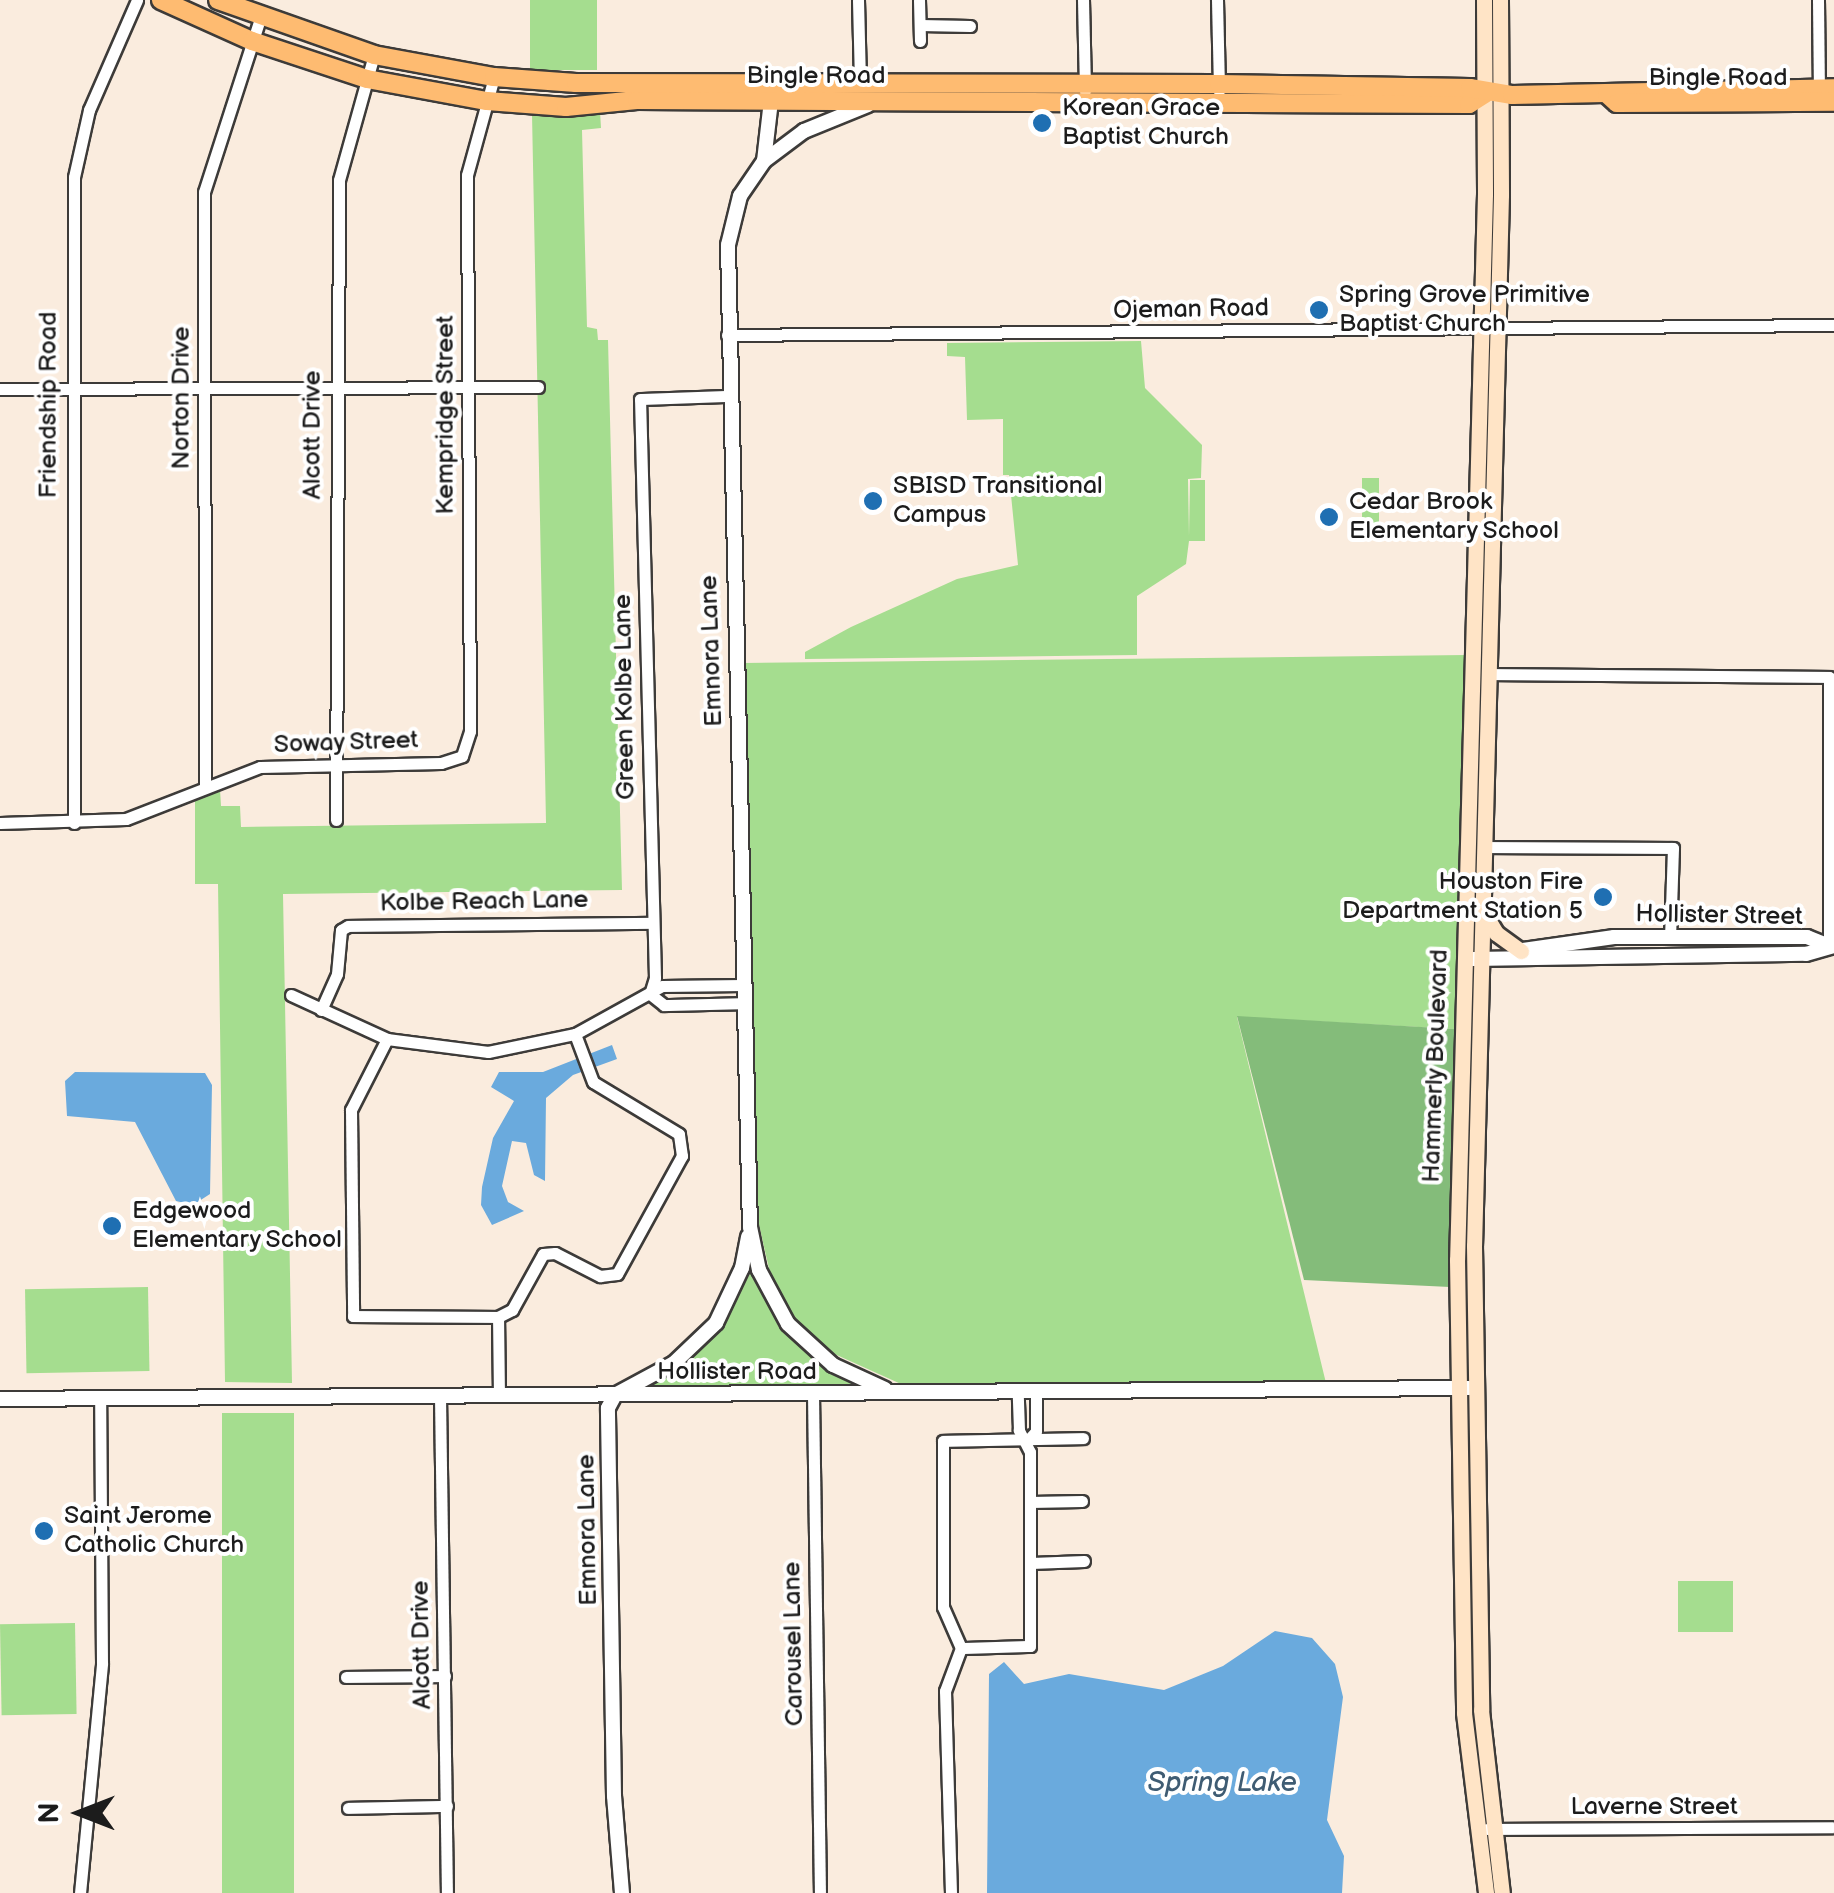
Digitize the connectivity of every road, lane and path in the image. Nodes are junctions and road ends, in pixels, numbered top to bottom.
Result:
1 (137, 0) edge
2 (161, 0) edge
3 (218, 0) edge
4 (858, 0) edge
5 (918, 0) edge
6 (1083, 0) edge
7 (1217, 0) edge
8 (1484, 0) edge
9 (1500, 0) edge
10 (1818, 0) edge
11 (260, 19) junction
12 (920, 25) junction
13 (970, 26) dead end
14 (252, 42) junction
15 (920, 42) dead end
16 (374, 55) junction
17 (494, 77) junction
18 (367, 79) junction
19 (860, 84) junction
20 (636, 92) junction
21 (772, 92) junction
22 (947, 92) junction
23 (1085, 94) junction
24 (1219, 94) junction
25 (1493, 95) junction
26 (1827, 95) edge
27 (886, 100) junction
28 (487, 102) junction
29 (764, 161) junction
30 (1834, 325) edge
31 (1490, 328) junction
32 (728, 335) junction
33 (205, 387) junction
34 (334, 387) junction
35 (538, 387) dead end
36 (468, 388) junction
37 (0, 389) edge
38 (71, 390) junction
39 (727, 396) junction
40 (1484, 537) junction
41 (1489, 674) junction
42 (1470, 736) junction
43 (1487, 737) junction
44 (462, 756) joint
45 (338, 762) junction
46 (206, 786) junction
47 (336, 820) dead end
48 (74, 822) junction
49 (0, 823) edge
50 (1484, 847) junction
51 (1482, 908) junction
52 (653, 923) junction
53 (1670, 937) junction
54 (1832, 946) edge
55 (1520, 951) junction
56 (1478, 959) junction
57 (743, 984) junction
58 (650, 994) junction
59 (290, 995) dead end
60 (744, 1002) junction
61 (321, 1010) junction
62 (387, 1039) junction
63 (577, 1040) junction
64 (750, 1227) junction
65 (498, 1317) junction
66 (1467, 1388) junction
67 (498, 1389) junction
68 (895, 1392) junction
69 (1018, 1393) junction
70 (1036, 1393) junction
71 (813, 1394) junction
72 (615, 1395) junction
73 (440, 1396) junction
74 (100, 1399) junction
75 (0, 1400) edge
76 (1083, 1438) dead end
77 (1028, 1440) junction
78 (1082, 1500) dead end
79 (1030, 1502) junction
80 (1470, 1555) junction
81 (1084, 1562) dead end
82 (1030, 1563) junction
83 (961, 1648) junction
84 (346, 1676) dead end
85 (444, 1676) junction
86 (1481, 1710) junction
87 (1464, 1714) junction
88 (447, 1806) junction
89 (348, 1808) dead end
90 (1832, 1828) edge
91 (1483, 1830) junction
92 (80, 1893) edge
93 (447, 1893) edge
94 (622, 1893) edge
95 (820, 1893) edge
96 (951, 1893) edge
97 (1486, 1893) edge
98 (1502, 1893) edge

1 - 38 street, Friendship Road
2 - 14 main road, Bingle Road
3 - 11 main road, Bingle Road
4 - 19 street
5 - 12 street
6 - 23 street
7 - 24 street
8 - 25 main road, Hammerly Boulevard
9 - 25 main road, Hammerly Boulevard
10 - 26 street
11 - 14 street, Norton Drive
11 - 16 main road, Bingle Road
12 - 13 street
12 - 15 street
14 - 18 main road, Bingle Road
14 - 33 street, Norton Drive
16 - 17 main road, Bingle Road
16 - 18 street, Alcott Drive
17 - 20 main road, Bingle Road
17 - 28 street, Kempridge Street
18 - 28 main road, Bingle Road
18 - 34 street, Alcott Drive
19 - 21 main road, Bingle Road
19 - 22 main road, Bingle Road
20 - 21 main road, Bingle Road
20 - 28 main road, Bingle Road
21 - 27 main road, Bingle Road
21 - 29 street, Emnora Lane
22 - 23 main road, Bingle Road
22 - 27 main road, Bingle Road
23 - 24 main road, Bingle Road
24 - 25 main road, Bingle Road
25 - 26 main road, Bingle Road
25 - 31 main road, Hammerly Boulevard
27 - 29 street
28 - 36 street, Kempridge Street
29 - 32 street, Emnora Lane
30 - 31 street, Ojeman Road
31 - 32 street, Ojeman Road
31 - 40 main road, Hammerly Boulevard
32 - 39 street, Emnora Lane
33 - 34 street
33 - 38 street
33 - 46 street, Norton Drive
34 - 36 street
34 - 45 street, Alcott Drive
35 - 36 street
36 - 44 street, Kempridge Street
37 - 38 street
38 - 48 street, Friendship Road
39 - 52 street, Green Kolbe Lane
39 - 57 street, Emnora Lane
40 - 41 main road, Hammerly Boulevard
40 - 42 main road, Hammerly Boulevard
41 - 43 main road, Hammerly Boulevard
41 - 54 street
42 - 43 main road
42 - 56 main road, Hammerly Boulevard
43 - 50 main road, Hammerly Boulevard
44 - 45 street, Soway Street
45 - 46 street, Soway Street
45 - 47 street, Alcott Drive
46 - 48 street, Soway Street
48 - 49 street, Soway Street
50 - 51 main road, Hammerly Boulevard
50 - 53 street
51 - 55 main road
51 - 56 main road, Hammerly Boulevard
52 - 58 street, Green Kolbe Lane
52 - 61 street, Kolbe Reach Lane
53 - 54 street, Hollister Street
53 - 55 street, Hollister Street
54 - 56 street, Hollister Street
55 - 56 street, Hollister Street
56 - 66 main road, Hammerly Boulevard
57 - 58 street
57 - 60 street, Emnora Lane
58 - 60 street
58 - 63 street
59 - 61 street
60 - 64 street, Emnora Lane
61 - 62 street
62 - 63 street
62 - 65 street
63 - 65 street
64 - 68 street, Emnora Lane
64 - 72 street, Emnora Lane
65 - 67 street
66 - 70 street, Hollister Road
66 - 80 main road, Hammerly Boulevard
67 - 72 street, Hollister Road
67 - 73 street, Hollister Road
68 - 69 street, Hollister Road
68 - 71 street, Hollister Road
69 - 70 street, Hollister Road
69 - 77 street
70 - 77 street
71 - 72 street, Hollister Road
71 - 95 street, Carousel Lane
72 - 94 street, Emnora Lane
73 - 74 street, Hollister Road
73 - 85 street, Alcott Drive
74 - 75 street, Hollister Road
74 - 92 street
76 - 77 street
77 - 79 street
77 - 83 street
78 - 79 street
79 - 82 street
80 - 86 main road, Hammerly Boulevard
80 - 87 main road, Hammerly Boulevard
81 - 82 street
82 - 83 street
83 - 96 street
84 - 85 street
85 - 88 street, Alcott Drive
86 - 87 main road
86 - 91 main road, Hammerly Boulevard
87 - 91 main road, Hammerly Boulevard
88 - 89 street
88 - 93 street, Alcott Drive
90 - 91 street, Laverne Street
91 - 97 main road, Hammerly Boulevard
91 - 98 main road, Hammerly Boulevard

